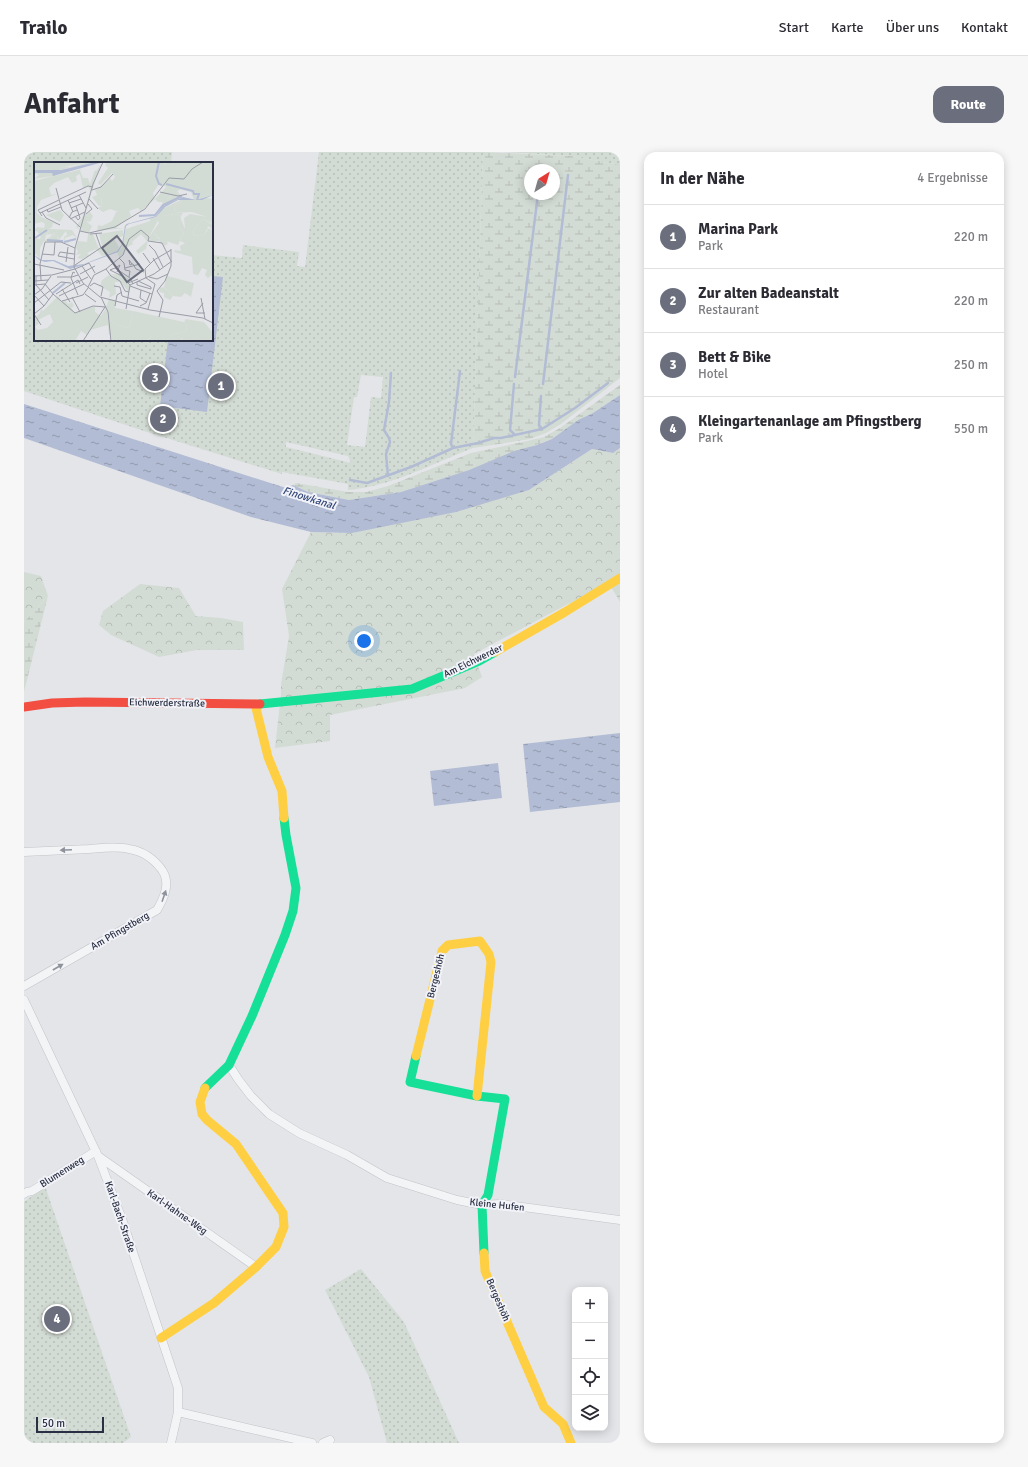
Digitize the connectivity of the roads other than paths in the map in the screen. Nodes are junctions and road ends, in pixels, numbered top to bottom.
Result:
1 (620, 578) edge
2 (310, 698) joint
3 (255, 704) junction
4 (24, 707) edge
5 (24, 852) edge
6 (24, 986) edge
7 (24, 1000) edge
8 (229, 1065) junction
9 (477, 1096) junction
10 (97, 1153) junction
11 (25, 1192) edge
12 (482, 1205) junction
13 (620, 1220) edge
14 (256, 1267) junction
15 (161, 1338) junction
16 (178, 1412) junction
17 (171, 1443) edge
18 (312, 1443) edge
19 (571, 1443) edge

1 - 2 street, Am Eichwerder
2 - 3 street, Eichwerderstraße
3 - 4 street, Eichwerderstraße
3 - 8 street
6 -> 5 street, Am Pfingstberg
7 - 10 street, Karl-Bach-Straße
8 - 12 street, Kleine Hufen
8 - 14 street
9 - 9 street, Bergeshöh
9 - 12 street, Bergeshöh
10 - 11 street, Blumenweg
10 - 14 street, Karl-Hahne-Weg
10 - 15 street, Karl-Bach-Straße
12 - 13 street, Kleine Hufen
12 - 19 street, Bergeshöh
14 - 15 street
15 - 16 street, Karl-Bach-Straße
16 - 17 street, Karl-Bach-Straße
16 - 18 street

